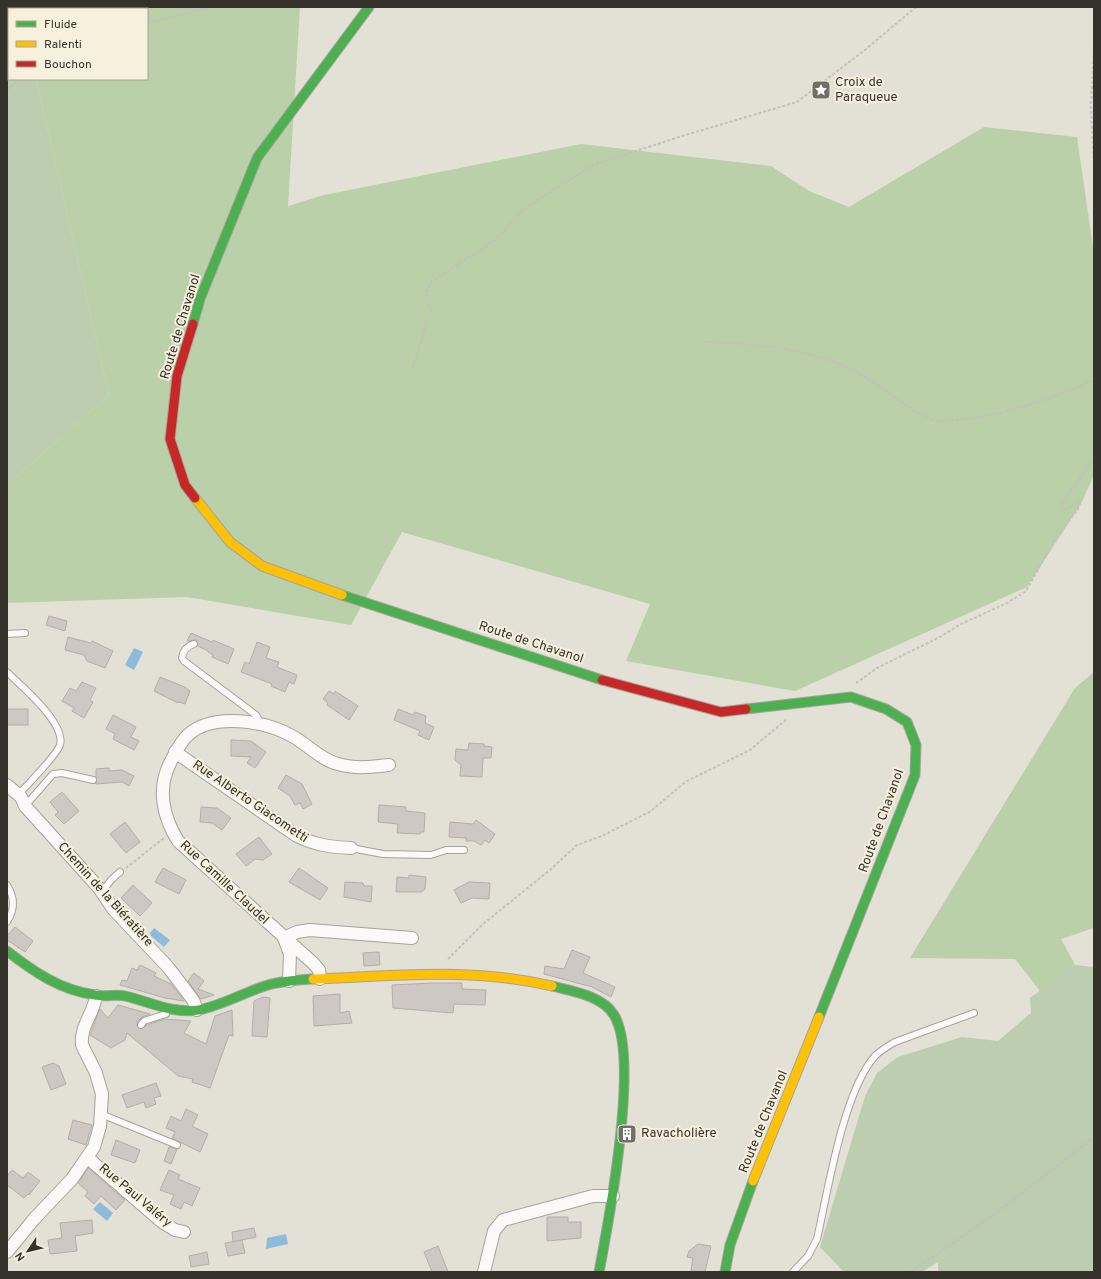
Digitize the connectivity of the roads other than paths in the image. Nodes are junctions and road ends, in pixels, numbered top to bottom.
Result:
1 (369, 7) edge
2 (25, 633) dead end
3 (7, 634) edge
4 (194, 644) dead end
5 (7, 672) edge
6 (258, 724) junction
7 (176, 752) junction
8 (389, 765) dead end
9 (93, 780) dead end
10 (7, 785) edge
11 (19, 794) junction
12 (25, 806) junction
13 (351, 848) joint
14 (464, 850) dead end
15 (120, 872) road end
16 (7, 885) edge
17 (102, 892) junction
18 (7, 922) edge
19 (284, 938) junction
20 (412, 938) dead end
21 (7, 951) edge
22 (320, 979) junction
23 (289, 981) junction
24 (96, 996) junction
25 (172, 1010) junction
26 (197, 1010) junction
27 (974, 1013) dead end
28 (141, 1025) dead end
29 (102, 1114) junction
30 (177, 1145) dead end
31 (88, 1158) junction
32 (613, 1196) junction
33 (184, 1232) dead end
34 (7, 1252) edge
35 (484, 1272) edge
36 (599, 1272) edge
37 (725, 1272) edge
38 (793, 1272) edge

1 - 37 street, Route de Chavanol
2 - 3 lane
4 - 6 lane
5 - 11 lane
6 - 7 street, Rue Camille Claudel
6 - 8 street, Rue Camille Claudel
7 - 13 street, Rue Alberto Giacometti
7 - 19 street, Rue Camille Claudel
9 - 12 lane
10 - 11 street, Chemin de la Biératière
11 - 12 street, Chemin de la Biératière
12 - 17 street, Chemin de la Biératière
13 - 14 lane
15 - 17 lane
16 - 18 lane
17 - 26 street, Chemin de la Biératière
19 - 20 street
19 - 22 street, Rue Camille Claudel
19 - 23 street
21 - 24 street
22 - 23 street
22 - 32 street
23 - 26 street
24 - 25 street
24 - 29 street, Rue Paul Valéry
25 - 26 street
25 - 28 lane
27 - 38 lane
29 - 30 lane
29 - 31 street, Rue Paul Valéry
31 - 33 street, Rue Paul Valéry
31 - 34 street, Rue Paul Valéry
32 - 35 street
32 - 36 street

